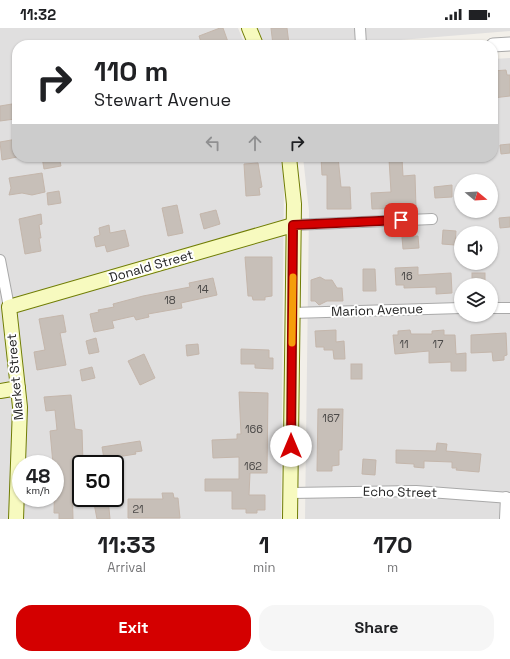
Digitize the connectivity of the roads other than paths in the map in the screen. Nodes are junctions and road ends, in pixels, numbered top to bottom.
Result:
1 (249, 28) edge
2 (360, 28) edge
3 (254, 40) edge
4 (361, 40) edge
5 (510, 44) edge
6 (498, 45) edge
7 (290, 162) edge
8 (432, 219) dead end
9 (293, 225) junction
10 (0, 260) edge
11 (9, 307) junction
12 (454, 308) edge
13 (498, 308) edge
14 (510, 308) edge
15 (292, 313) junction
16 (18, 388) junction
17 (0, 391) edge
18 (291, 493) junction
19 (508, 498) edge
20 (16, 519) edge
21 (290, 519) edge
22 (505, 519) edge

1 - 3 main road
2 - 4 street
5 - 6 street
7 - 9 main road
8 - 9 street
9 - 11 main road, Donald Street
9 - 15 main road
10 - 11 street, Market Street
11 - 16 main road, Market Street
12 - 15 street, Marion Avenue
13 - 14 street
15 - 18 main road
16 - 17 main road
16 - 20 main road, Market Street
18 - 19 street, Echo Street
18 - 21 main road
19 - 22 street

